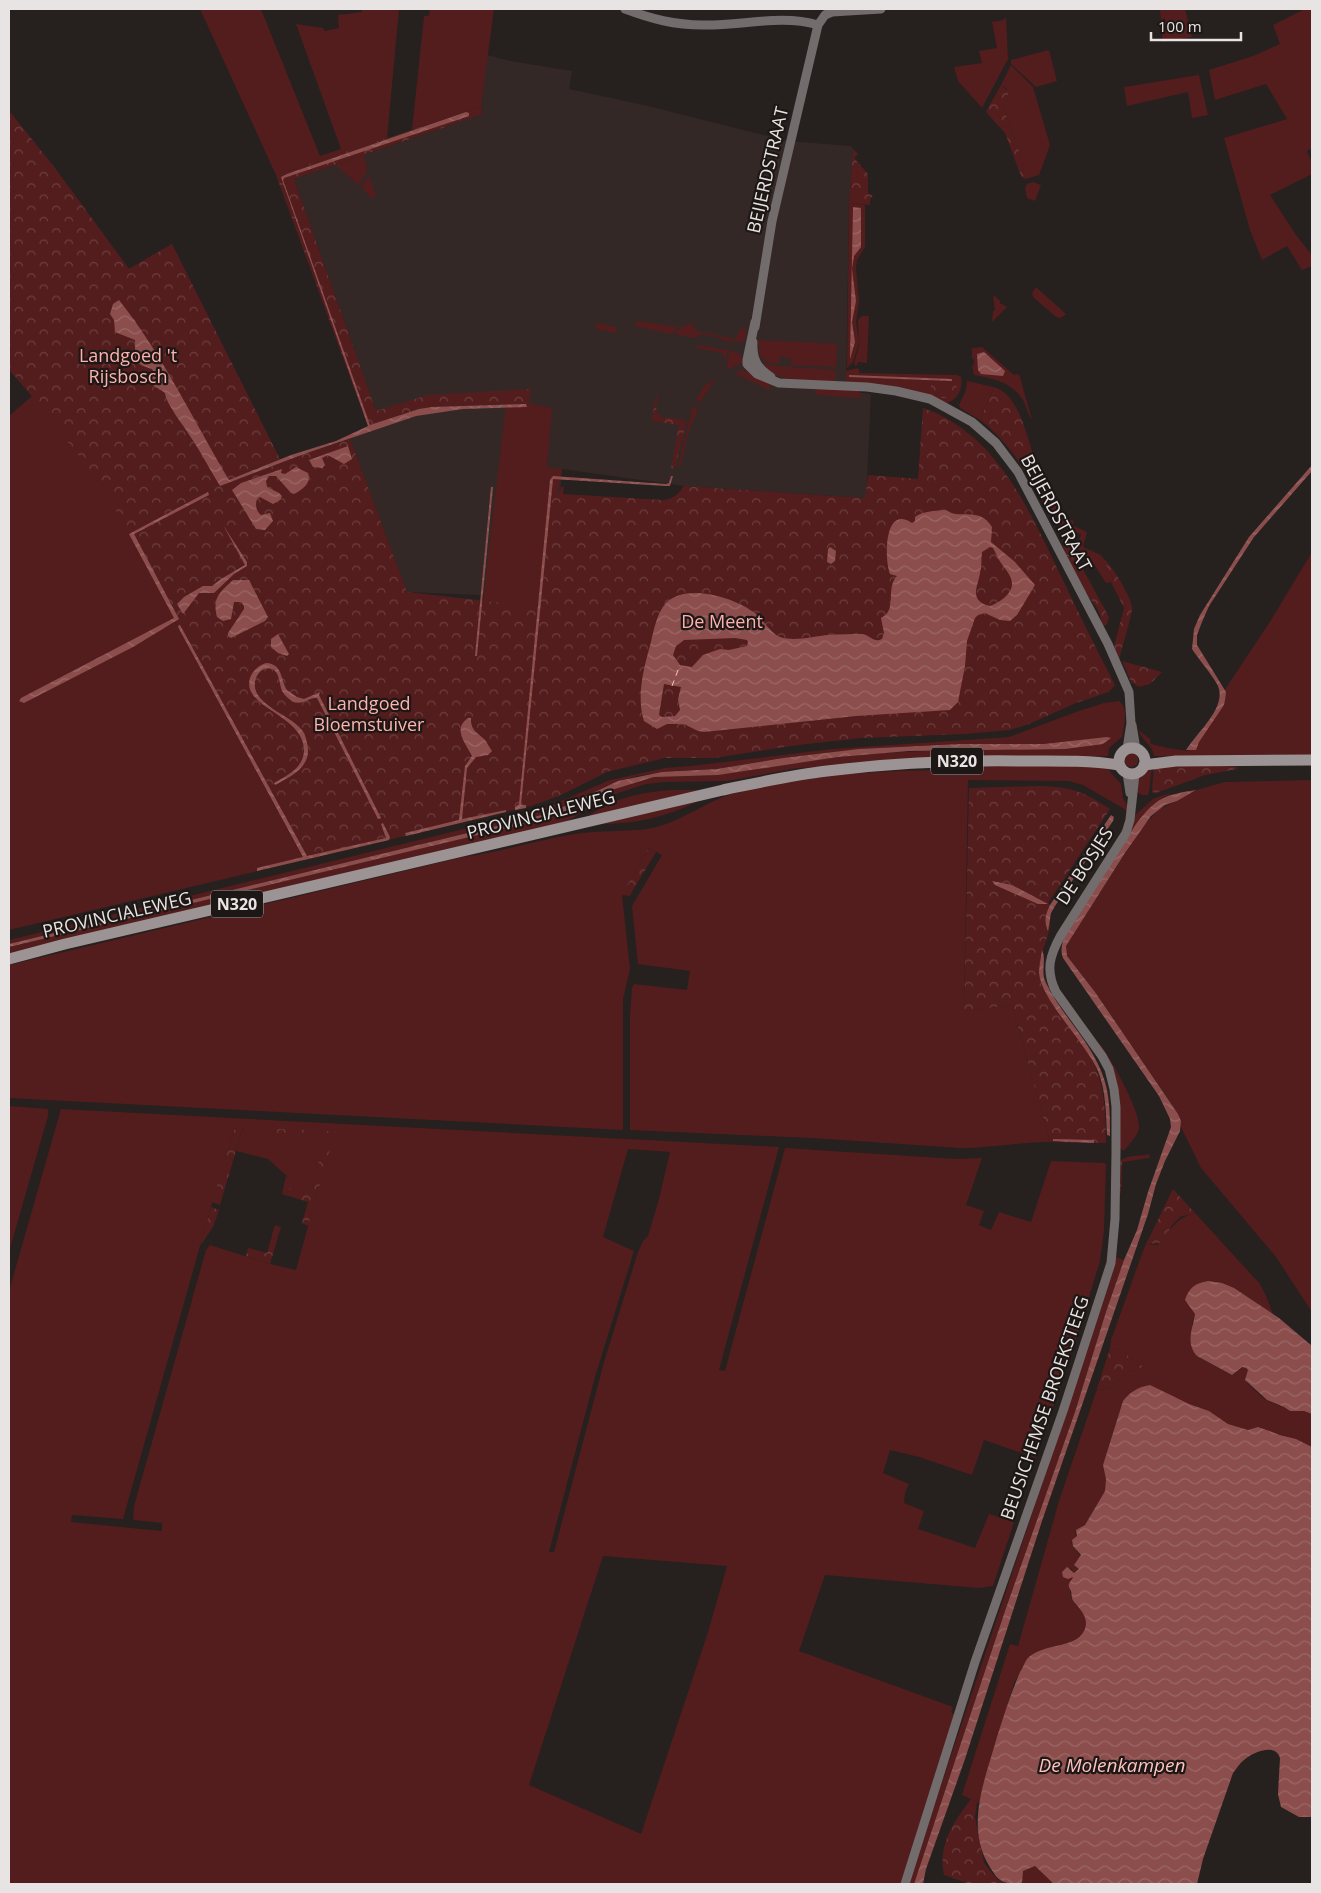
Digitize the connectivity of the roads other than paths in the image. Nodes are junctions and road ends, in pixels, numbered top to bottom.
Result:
1 (625, 9) edge
2 (881, 9) edge
3 (818, 25) junction
4 (1312, 760) edge
5 (1132, 761) junction
6 (1055, 946) joint
7 (9, 959) edge
8 (905, 1884) edge

1 - 3 street
2 - 3 street
3 - 5 street, BEIJERDSTRAAT
4 - 5 highway, PROVINCIALEWEG / N320
5 - 6 street, DE BOSJES
5 - 7 highway, PROVINCIALEWEG / N320
6 - 8 street, BEUSICHEMSE BROEKSTEEG

